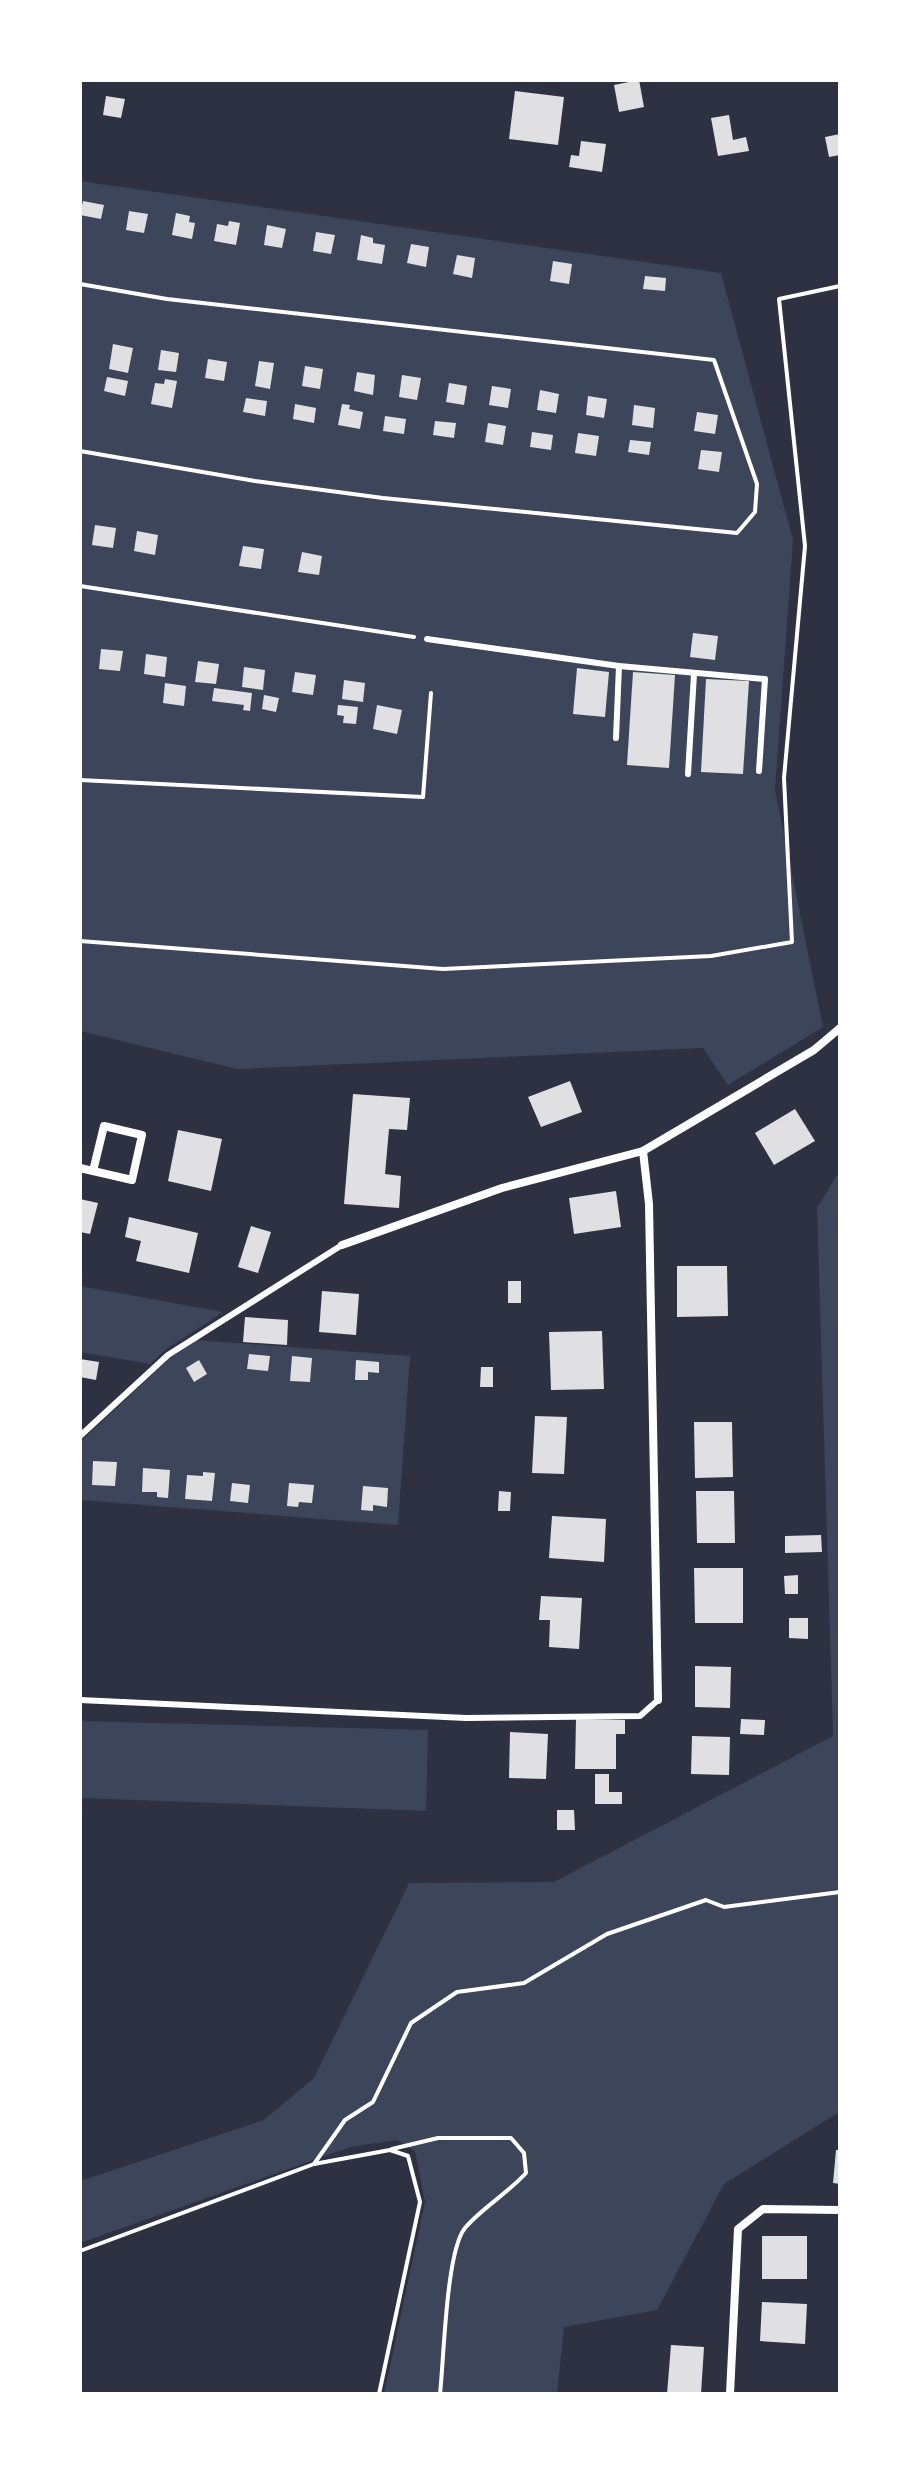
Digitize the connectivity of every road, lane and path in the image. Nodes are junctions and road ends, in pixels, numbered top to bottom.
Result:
1 (80, 284) edge
2 (840, 286) edge
3 (80, 451) edge
4 (80, 586) edge
5 (427, 639) joint
6 (619, 666) junction
7 (694, 674) junction
8 (431, 693) dead end
9 (616, 738) dead end
10 (759, 771) dead end
11 (688, 774) dead end
12 (80, 780) edge
13 (80, 941) edge
14 (840, 1028) edge
15 (643, 1151) junction
16 (80, 1168) edge
17 (93, 1171) junction
18 (342, 1245) joint
19 (80, 1436) edge
20 (80, 1700) edge
21 (658, 1700) joint
22 (840, 1892) edge
23 (390, 2150) junction
24 (314, 2164) junction
25 (840, 2210) edge
26 (80, 2251) edge
27 (379, 2394) edge
28 (440, 2394) edge
29 (730, 2394) edge

1 - 3 path
2 - 13 path
4 - 5 path
5 - 6 lane
6 - 7 lane
6 - 9 lane
7 - 10 lane
7 - 11 lane
8 - 12 path
14 - 15 street
15 - 18 street
15 - 21 street
16 - 17 street
17 - 17 street
18 - 19 lane
20 - 21 lane
22 - 24 path
23 - 24 path
23 - 27 path
23 - 28 path
24 - 26 path
25 - 29 street

